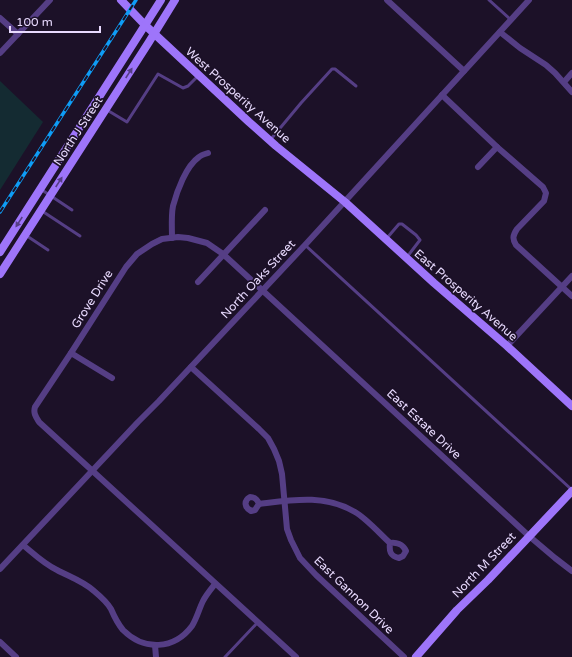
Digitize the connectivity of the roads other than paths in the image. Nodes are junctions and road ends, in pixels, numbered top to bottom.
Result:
1 (49, 0) edge
2 (120, 0) edge
3 (161, 0) edge
4 (175, 0) edge
5 (387, 0) edge
6 (489, 0) edge
7 (530, 0) edge
8 (0, 18) edge
9 (511, 20) junction
10 (145, 25) junction
11 (500, 32) junction
12 (18, 34) junction
13 (154, 34) junction
14 (0, 53) edge
15 (464, 71) junction
16 (572, 73) edge
17 (199, 75) junction
18 (564, 82) junction
19 (356, 86) dead end
20 (572, 92) edge
21 (442, 95) junction
22 (105, 110) junction
23 (270, 140) junction
24 (497, 147) junction
25 (208, 153) dead end
26 (478, 167) dead end
27 (40, 189) junction
28 (50, 196) junction
29 (345, 202) junction
30 (41, 210) junction
31 (72, 210) dead end
32 (265, 210) dead end
33 (25, 235) junction
34 (80, 236) dead end
35 (172, 238) junction
36 (385, 239) junction
37 (305, 245) junction
38 (48, 250) dead end
39 (0, 252) edge
40 (223, 254) junction
41 (406, 258) junction
42 (0, 274) edge
43 (572, 276) edge
44 (198, 282) dead end
45 (562, 287) junction
46 (262, 290) junction
47 (572, 296) edge
48 (507, 346) junction
49 (71, 353) junction
50 (191, 367) junction
51 (112, 378) dead end
52 (572, 406) edge
53 (92, 471) junction
54 (572, 491) edge
55 (285, 501) junction
56 (259, 504) dead end
57 (530, 536) junction
58 (390, 543) dead end
59 (23, 545) junction
60 (0, 570) edge
61 (572, 572) edge
62 (215, 584) junction
63 (258, 622) junction
64 (0, 642) edge
65 (155, 645) junction
66 (16, 657) edge
67 (156, 657) edge
68 (225, 657) edge
69 (296, 657) edge
70 (404, 657) edge
71 (416, 657) edge

1 - 12 street
2 - 10 main road, West Prosperity Avenue
3 - 10 main road, North J Street
4 - 13 main road, North J Street
5 - 15 street
6 - 9 lane
7 - 9 street, North Oaks Street
8 - 12 street
9 - 11 street, North Oaks Street
10 - 13 main road, West Prosperity Avenue
10 - 27 main road, North J Street
11 - 15 street, North Oaks Street
11 - 18 street
12 - 14 street
13 - 17 main road, West Prosperity Avenue
22 -> 13 main road, North J Street
15 - 21 street, North Oaks Street
16 - 18 street
17 - 22 lane
17 - 23 main road, West Prosperity Avenue
18 - 20 street
19 - 23 lane
21 - 24 street
21 - 29 street, North Oaks Street
28 -> 22 main road, North J Street
23 - 29 main road, West Prosperity Avenue
24 - 26 street
24 - 45 street
25 - 35 street
27 - 28 lane
27 -> 39 main road, North J Street
28 - 30 main road, North J Street
28 - 31 lane
29 - 36 main road, East Prosperity Avenue
29 - 37 street, North Oaks Street
30 - 33 main road, North J Street
30 - 34 lane
32 - 40 street
33 - 38 lane
33 - 42 main road, North J Street
35 - 40 street, Grove Drive
35 - 49 street, Grove Drive
36 - 41 main road, East Prosperity Avenue
36 - 41 lane
37 - 46 street, North Oaks Street
37 - 54 lane
40 - 44 street
40 - 46 street, Grove Drive
41 - 48 main road, East Prosperity Avenue
43 - 45 street
45 - 47 street
45 - 48 street
46 - 50 street, North Oaks Street
46 - 57 street, East Estate Drive
48 - 52 main road, East Prosperity Avenue
49 - 51 street
49 - 53 street, Grove Drive
50 - 53 street, North Oaks Street
50 - 55 street, East Gannon Drive
53 - 59 street, North Oaks Street
53 - 62 street
54 - 57 main road, North M Street
55 - 56 street
55 - 58 street
55 - 70 street, East Gannon Drive
57 - 61 street, East Estate Drive
57 - 71 main road, North M Street
59 - 60 street, North Oaks Street
59 - 65 street
62 - 63 street
62 - 65 street
63 - 68 lane
63 - 69 street
64 - 66 street
65 - 67 street

